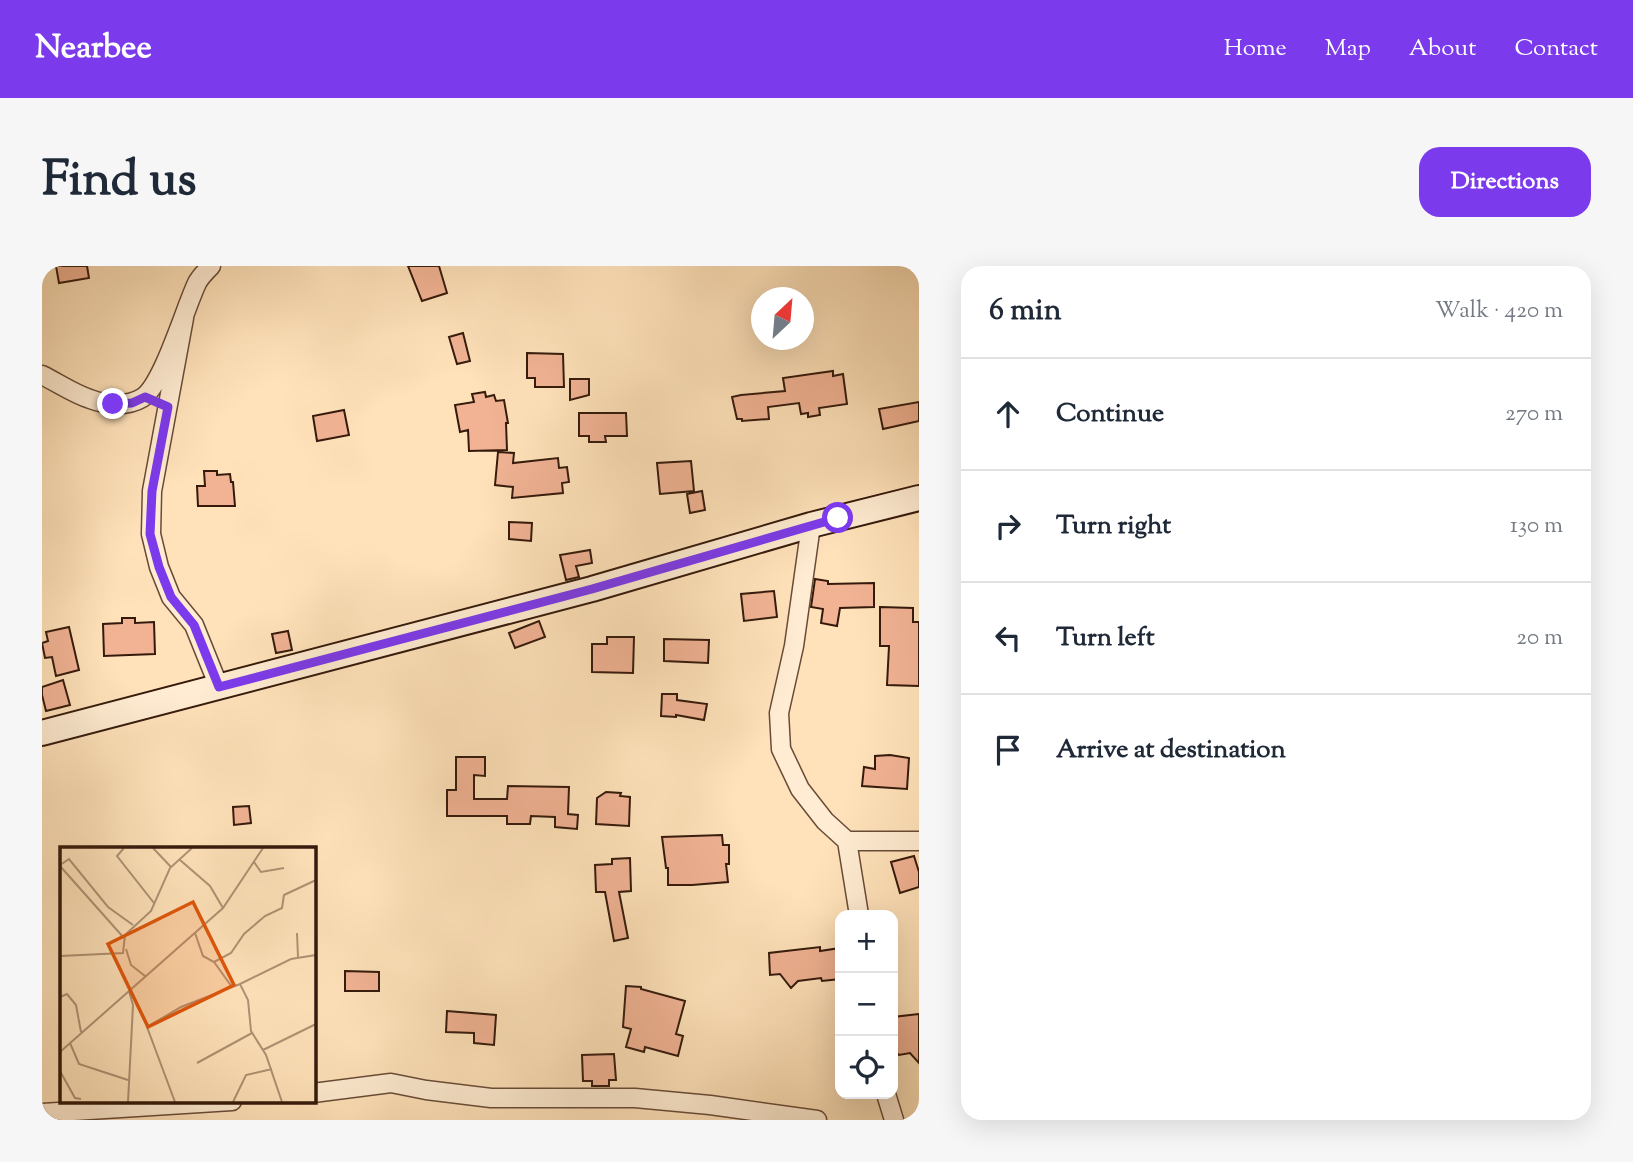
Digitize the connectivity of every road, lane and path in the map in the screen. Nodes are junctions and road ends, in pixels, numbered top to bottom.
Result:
1 (211, 266) edge
2 (196, 273) edge
3 (184, 318) junction
4 (42, 375) edge
5 (145, 397) junction
6 (168, 407) junction
7 (919, 498) edge
8 (811, 525) junction
9 (219, 687) junction
10 (42, 733) edge
11 (847, 841) junction
12 (919, 841) edge
13 (858, 910) edge
14 (315, 1093) edge
15 (888, 1099) edge
16 (216, 1102) edge
17 (42, 1113) edge
18 (817, 1120) edge
19 (894, 1120) edge

1 - 2 street
2 - 3 street
3 - 5 street
3 - 6 street
4 - 5 street
5 - 6 street
6 - 9 street
7 - 8 street
8 - 9 street
8 - 11 street
9 - 10 street
11 - 12 street
11 - 13 street
14 - 18 street
15 - 19 street
16 - 17 street

